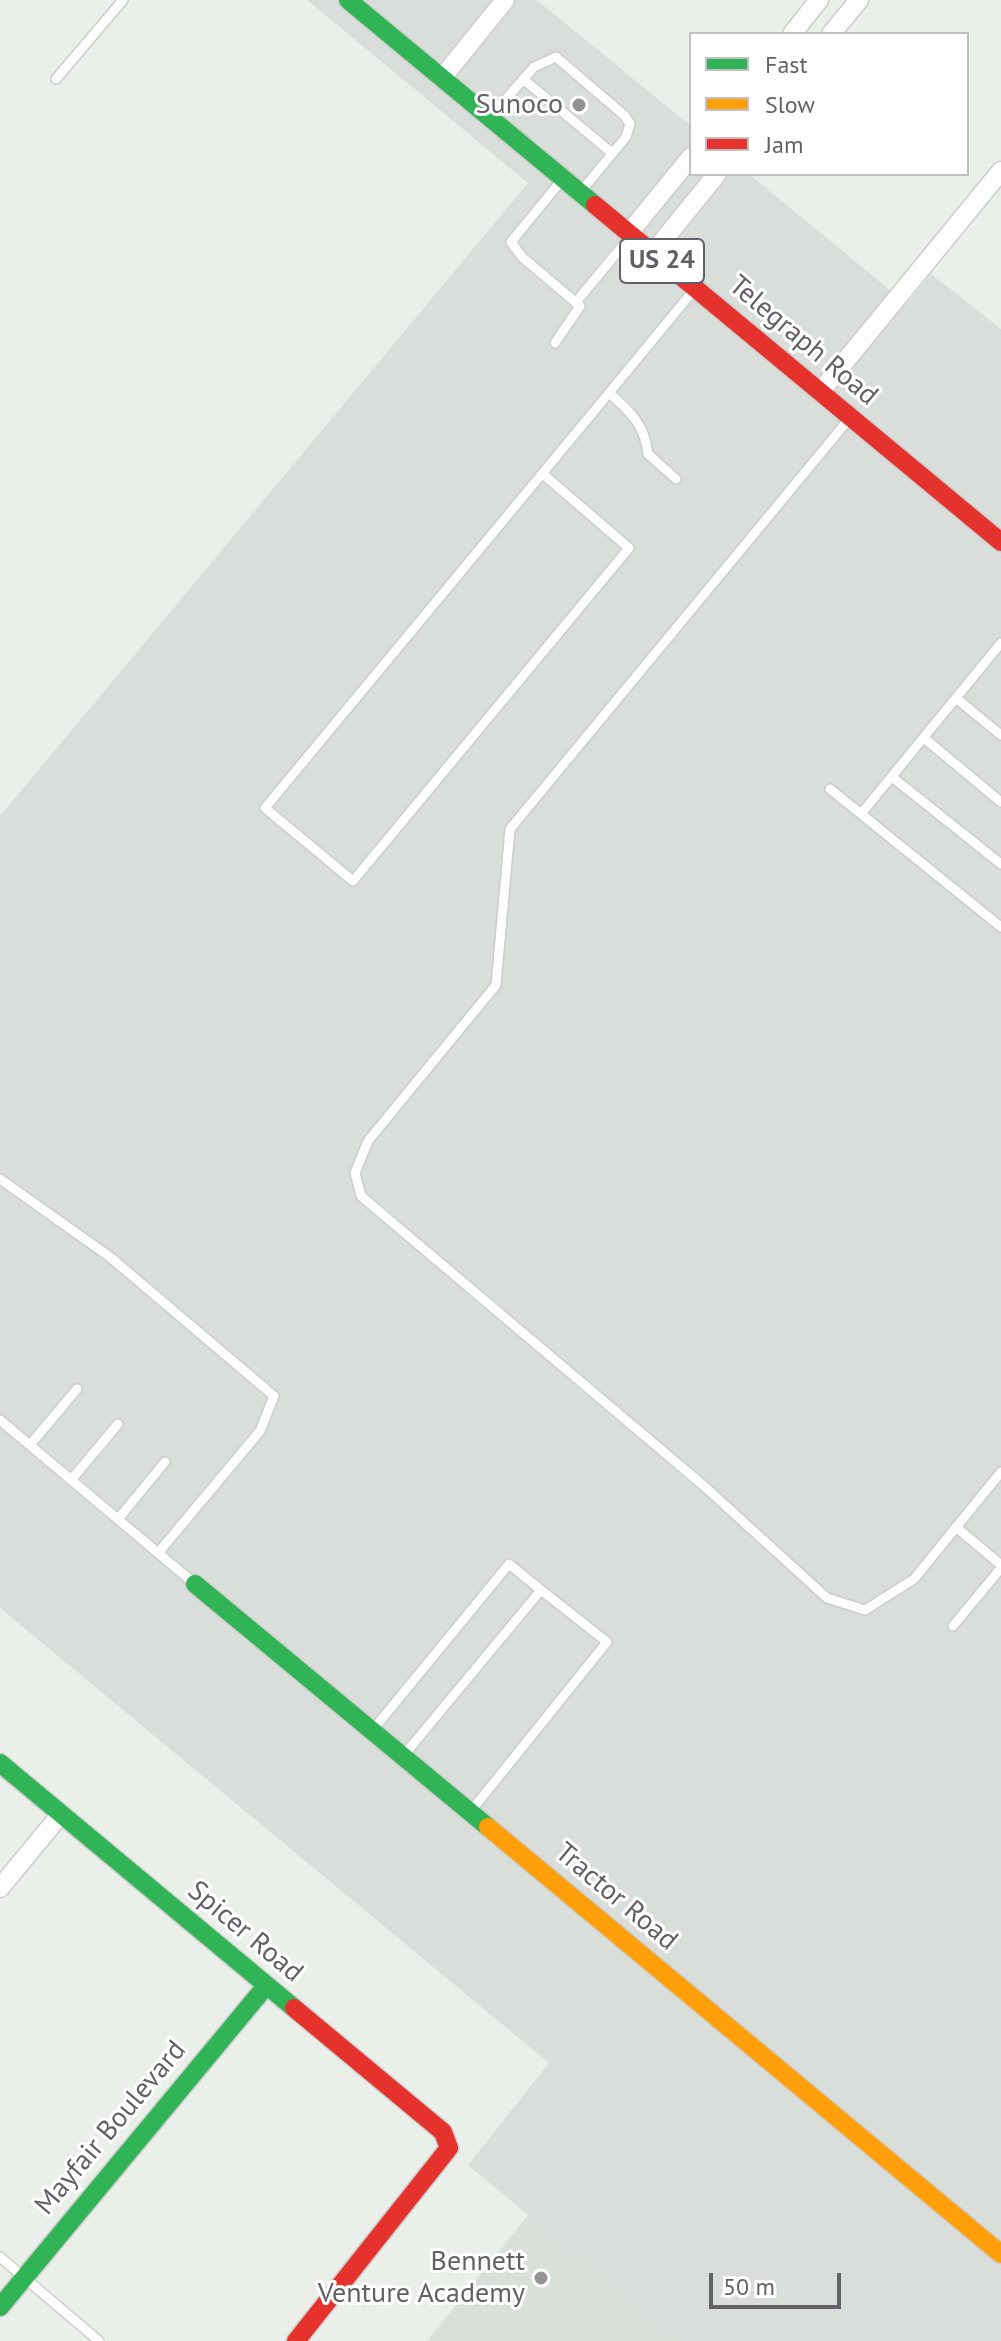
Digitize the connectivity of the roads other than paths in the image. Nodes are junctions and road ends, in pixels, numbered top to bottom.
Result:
1 (123, 0) edge
2 (348, 0) edge
3 (505, 0) edge
4 (819, 0) edge
5 (859, 0) edge
6 (794, 32) edge
7 (833, 32) edge
8 (442, 78) junction
9 (56, 79) dead end
10 (523, 79) junction
11 (489, 118) junction
12 (612, 153) junction
13 (689, 160) edge
14 (1001, 171) edge
15 (715, 176) edge
16 (563, 179) junction
17 (580, 192) junction
18 (630, 234) junction
19 (653, 253) junction
20 (695, 288) junction
21 (576, 302) junction
22 (555, 343) dead end
23 (820, 392) junction
24 (609, 393) junction
25 (851, 417) junction
26 (544, 475) junction
27 (676, 479) dead end
28 (998, 533) edge
29 (1001, 643) edge
30 (956, 698) junction
31 (1001, 735) edge
32 (924, 738) junction
33 (892, 777) junction
34 (830, 789) dead end
35 (1001, 802) edge
36 (861, 814) junction
37 (1001, 864) edge
38 (1001, 927) edge
39 (0, 1179) edge
40 (77, 1389) dead end
41 (0, 1420) edge
42 (118, 1424) dead end
43 (30, 1445) junction
44 (165, 1462) dead end
45 (1001, 1472) edge
46 (71, 1480) junction
47 (118, 1519) junction
48 (956, 1527) junction
49 (158, 1553) junction
50 (1001, 1567) edge
51 (195, 1584) joint
52 (541, 1590) junction
53 (953, 1626) dead end
54 (372, 1731) junction
55 (403, 1757) junction
56 (0, 1763) edge
57 (470, 1812) junction
58 (61, 1814) junction
59 (0, 1888) edge
60 (266, 1986) junction
61 (1001, 2254) edge
62 (0, 2257) edge
63 (24, 2277) junction
64 (0, 2307) edge
65 (99, 2341) edge
66 (296, 2341) edge

1 - 9 lane
2 - 8 street, Telegraph Road / US 24
3 - 8 street
4 - 6 street
5 - 7 street
8 - 11 street, Telegraph Road / US 24
10 - 11 lane
10 - 12 lane
10 - 12 lane
11 - 16 street, Telegraph Road / US 24
12 - 17 lane
13 - 18 street
14 - 23 street
15 - 19 street
16 - 17 street, Telegraph Road / US 24
16 - 21 lane
17 - 18 street, Telegraph Road / US 24
18 - 19 street, Telegraph Road / US 24
18 - 21 lane
19 - 20 street, Telegraph Road / US 24
20 - 23 street, Telegraph Road / US 24
20 - 24 lane
21 - 22 lane
23 - 25 street, Telegraph Road / US 24
24 - 26 lane
24 - 27 lane
25 - 28 street, Telegraph Road / US 24
25 - 48 lane
26 - 26 lane
29 - 30 lane
30 - 31 lane
30 - 32 lane
32 - 33 lane
32 - 35 lane
33 - 36 lane
33 - 37 lane
34 - 36 lane
36 - 38 lane
39 - 49 lane
40 - 43 lane
41 - 43 lane
42 - 46 lane
43 - 46 lane
44 - 47 lane
45 - 48 lane
46 - 47 lane
47 - 49 lane
48 - 50 lane
49 - 51 lane
50 - 53 lane
51 - 54 street, Tractor Road
52 - 54 lane
52 - 55 lane
52 - 57 lane
54 - 55 street, Tractor Road
55 - 57 street, Tractor Road
56 - 58 street, Spicer Road
57 - 61 street, Tractor Road
58 - 59 street
58 - 60 street, Spicer Road
60 - 63 street, Mayfair Boulevard
60 - 66 street, Spicer Road
62 - 63 lane
63 - 64 street, Mayfair Boulevard
63 - 65 lane

